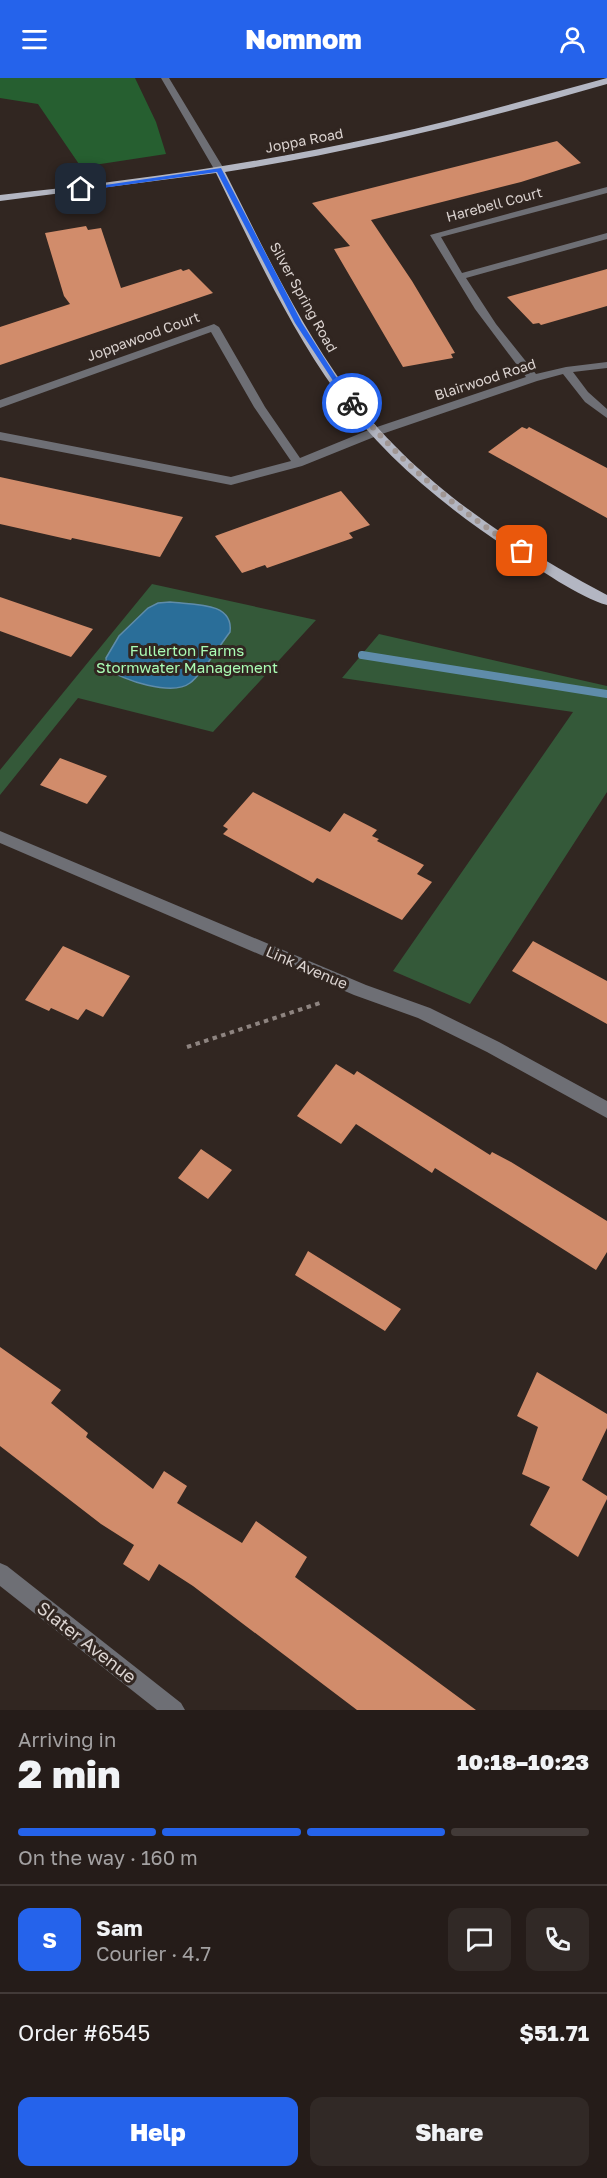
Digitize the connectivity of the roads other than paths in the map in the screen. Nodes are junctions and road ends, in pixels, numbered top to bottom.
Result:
1 (165, 78) edge
2 (607, 81) edge
3 (219, 169) junction
4 (607, 190) edge
5 (0, 198) edge
6 (607, 236) edge
7 (459, 277) junction
8 (607, 364) edge
9 (566, 370) junction
10 (533, 378) junction
11 (0, 404) edge
12 (607, 414) edge
13 (375, 432) junction
14 (0, 436) edge
15 (298, 463) junction
16 (607, 601) edge
17 (0, 837) edge
18 (607, 1110) edge
19 (0, 1573) edge
20 (174, 1710) edge

1 - 3 street
2 - 3 main road, Joppa Road
3 - 5 main road, Joppa Road
3 - 13 main road, Silver Spring Road
4 - 7 street, Harebell Court
6 - 7 street
7 - 10 street, Harebell Court
8 - 9 street, Blairwood Road
9 - 10 street, Blairwood Road
9 - 12 street
10 - 13 street, Blairwood Road
11 - 15 street, Joppawood Court
13 - 15 street
13 - 16 main road, Silver Spring Road
14 - 15 street
17 - 18 street, Link Avenue
19 - 20 street, Slater Avenue

